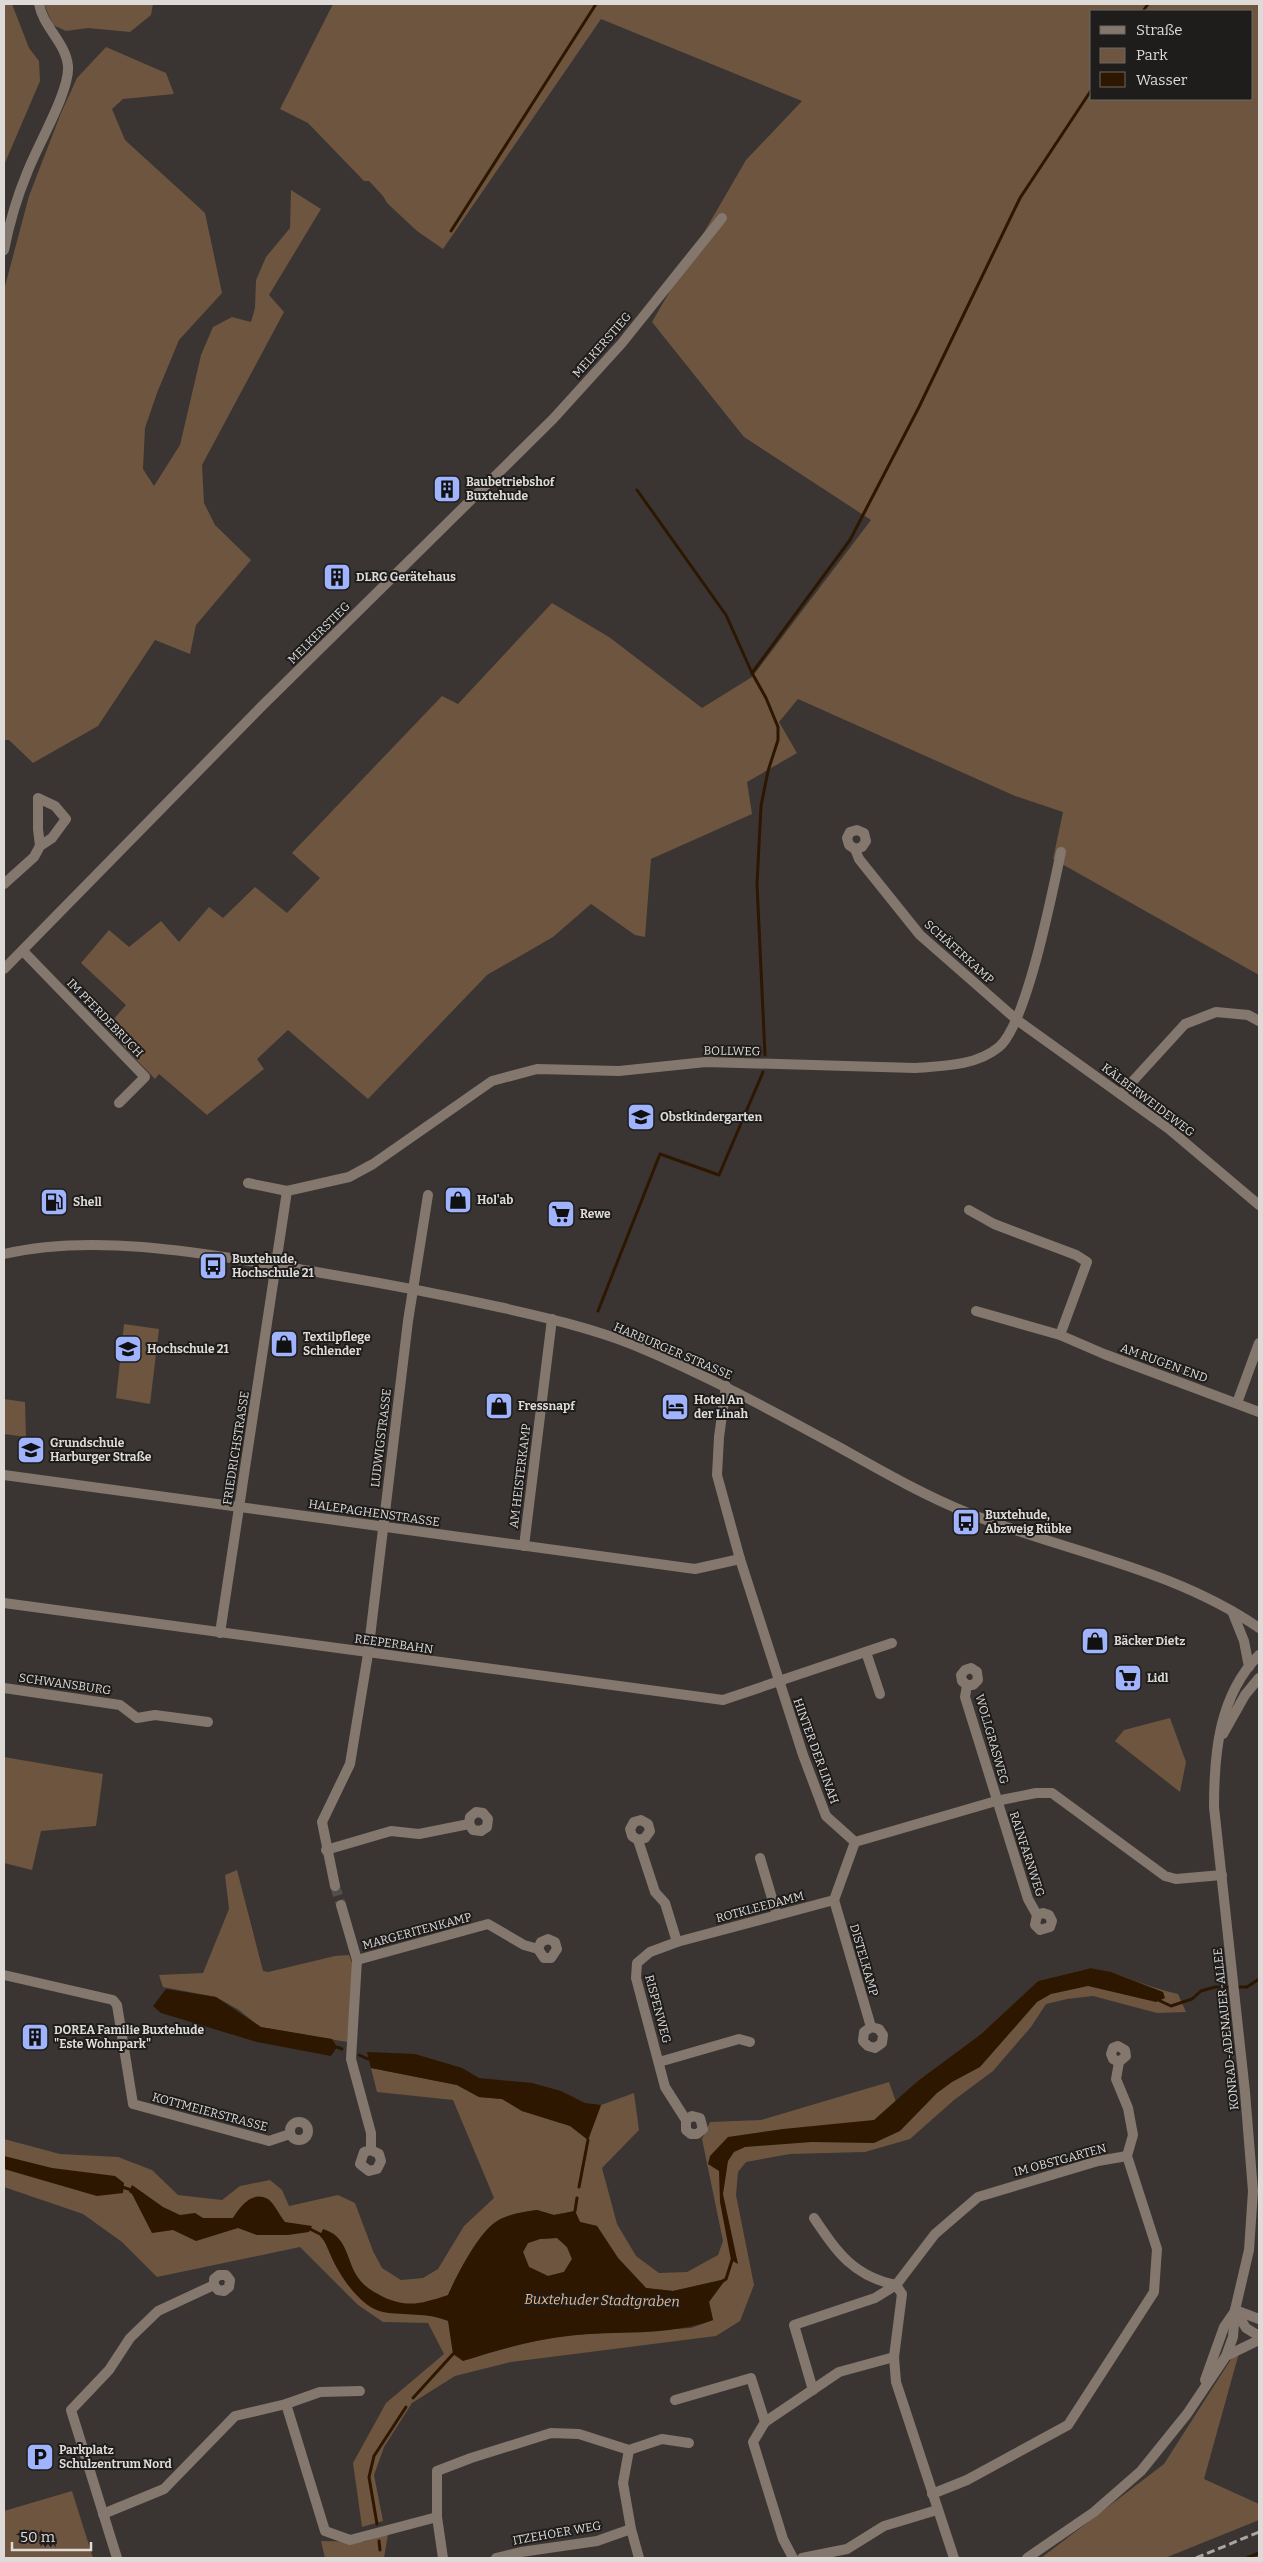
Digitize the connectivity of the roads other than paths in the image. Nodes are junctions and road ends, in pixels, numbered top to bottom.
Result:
1 (39, 4) edge
2 (722, 218) dead end
3 (4, 250) edge
4 (40, 846) dead end
5 (855, 849) dead end
6 (1062, 852) dead end
7 (4, 884) edge
8 (23, 951) junction
9 (4, 969) edge
10 (1016, 1020) junction
11 (1259, 1021) edge
12 (1121, 1094) junction
13 (119, 1103) dead end
14 (248, 1183) dead end
15 (287, 1190) junction
16 (428, 1195) dead end
17 (1259, 1205) edge
18 (969, 1210) dead end
19 (4, 1254) edge
20 (276, 1266) junction
21 (412, 1288) junction
22 (976, 1311) dead end
23 (552, 1319) junction
24 (1060, 1335) junction
25 (1259, 1343) edge
26 (726, 1386) junction
27 (1237, 1403) junction
28 (1259, 1412) edge
29 (4, 1475) edge
30 (239, 1507) junction
31 (382, 1527) junction
32 (524, 1546) junction
33 (740, 1559) junction
34 (4, 1603) edge
35 (1231, 1610) junction
36 (1259, 1628) edge
37 (220, 1633) junction
38 (892, 1643) dead end
39 (866, 1652) junction
40 (368, 1654) junction
41 (1259, 1655) edge
42 (1248, 1667) junction
43 (1259, 1678) edge
44 (779, 1683) junction
45 (967, 1685) dead end
46 (4, 1688) edge
47 (880, 1694) dead end
48 (208, 1722) dead end
49 (1218, 1744) junction
50 (996, 1800) junction
51 (469, 1824) dead end
52 (638, 1840) dead end
53 (855, 1842) junction
54 (326, 1850) junction
55 (760, 1858) dead end
56 (1222, 1875) junction
57 (335, 1886) tunnel mouth
58 (834, 1900) junction
59 (341, 1905) tunnel mouth
60 (777, 1914) junction
61 (1037, 1915) dead end
62 (677, 1942) junction
63 (538, 1949) dead end
64 (357, 1960) junction
65 (637, 1963) joint
66 (4, 1975) edge
67 (871, 2027) dead end
68 (750, 2042) dead end
69 (659, 2062) junction
70 (1119, 2062) dead end
71 (686, 2120) dead end
72 (290, 2134) dead end
73 (371, 2150) dead end
74 (1127, 2156) junction
75 (814, 2218) dead end
76 (214, 2285) dead end
77 (896, 2285) junction
78 (1235, 2310) junction
79 (1259, 2319) edge
80 (1259, 2338) edge
81 (1226, 2356) junction
82 (894, 2357) junction
83 (813, 2390) junction
84 (360, 2391) dead end
85 (1201, 2392) junction
86 (674, 2400) dead end
87 (286, 2404) junction
88 (765, 2422) junction
89 (689, 2442) dead end
90 (629, 2450) junction
91 (932, 2494) junction
92 (937, 2510) junction
93 (104, 2514) junction
94 (437, 2517) junction
95 (631, 2530) junction
96 (118, 2558) edge
97 (443, 2558) edge
98 (496, 2558) edge
99 (639, 2558) edge
100 (793, 2558) edge
101 (802, 2558) edge
102 (954, 2558) edge
103 (1027, 2558) edge

1 - 3 street
2 - 8 street, MELKERSTIEG
4 - 7 street
5 - 10 street, SCHÄFERKAMP
6 - 10 street, BOLLWEG
8 - 9 street, MELKERSTIEG
8 - 13 street, IM PFERDEBRUCH
10 - 12 street, KÄLBERWEIDEWEG
10 - 15 street, BOLLWEG
11 - 12 street
12 - 17 street, KÄLBERWEIDEWEG
14 - 15 street, BOLLWEG
15 - 20 street
16 - 21 street, LUDWIGSTRASSE
18 - 24 street
19 - 20 street, HARBURGER STRASSE
20 - 21 street, HARBURGER STRASSE
20 - 30 street, FRIEDRICHSTRASSE
21 - 23 street, HARBURGER STRASSE
21 - 31 street, LUDWIGSTRASSE
22 - 24 street, AM RUGEN END
23 - 26 street, HARBURGER STRASSE
23 - 32 street, AM HEISTERKAMP
24 - 27 street, AM RUGEN END
25 - 27 street
26 - 33 street, HINTER DER LINAH
26 - 35 street, HARBURGER STRASSE
27 - 28 street, AM RUGEN END
29 - 30 street, HALEPAGHENSTRASSE
30 - 31 street, HALEPAGHENSTRASSE
30 - 37 street, FRIEDRICHSTRASSE
31 - 32 street, HALEPAGHENSTRASSE
31 - 40 street, LUDWIGSTRASSE
32 - 33 street, HALEPAGHENSTRASSE
33 - 44 street, HINTER DER LINAH
34 - 37 street, REEPERBAHN
35 - 36 street, HARBURGER STRASSE
35 - 42 street
37 - 40 street, REEPERBAHN
38 - 39 street, REEPERBAHN
39 - 44 street, REEPERBAHN
39 - 47 street
40 - 44 street, REEPERBAHN
40 - 54 street, LUDWIGSTRASSE
41 - 42 street, KONRAD-ADENAUER-ALLEE
42 - 49 street, KONRAD-ADENAUER-ALLEE
43 - 49 street, KONRAD-ADENAUER-ALLEE
44 - 53 street, HINTER DER LINAH
45 - 50 street, WOLLGRASWEG
46 - 48 street, SCHWANSBURG
49 - 56 street, KONRAD-ADENAUER-ALLEE
50 - 53 street
50 - 56 street
50 - 61 street, RAINFARNWEG
51 - 54 street
52 - 62 street
53 - 58 street
54 - 57 street, LUDWIGSTRASSE
55 - 60 street
56 - 78 street, KONRAD-ADENAUER-ALLEE
58 - 60 street, ROTKLEEDAMM
58 - 67 street, DISTELKAMP
59 - 64 street
60 - 62 street, ROTKLEEDAMM
62 - 65 street, ROTKLEEDAMM
63 - 64 street, MARGERITENKAMP
64 - 73 street
65 - 69 street, RISPENWEG
66 - 72 street, KOTTMEIERSTRASSE
68 - 69 street, RISPENWEG
69 - 71 street, RISPENWEG
70 - 74 street
74 - 77 street, IM OBSTGARTEN
74 - 91 street
75 - 77 street
76 - 93 street
77 - 82 street
77 - 83 street
78 - 79 street
78 - 80 street, KONRAD-ADENAUER-ALLEE
78 - 81 street, KONRAD-ADENAUER-ALLEE
78 - 85 street, KONRAD-ADENAUER-ALLEE
80 - 81 street, KONRAD-ADENAUER-ALLEE
81 - 85 street, KONRAD-ADENAUER-ALLEE
82 - 83 street
82 - 91 street
83 - 88 street
84 - 87 street
85 - 103 street, KONRAD-ADENAUER-ALLEE
86 - 88 street
87 - 93 street
87 - 94 street
88 - 100 street
89 - 90 street
90 - 94 street
90 - 95 street
91 - 92 street
92 - 101 street
92 - 102 street
93 - 96 street
94 - 97 street
95 - 98 street, ITZEHOER WEG
95 - 99 street

